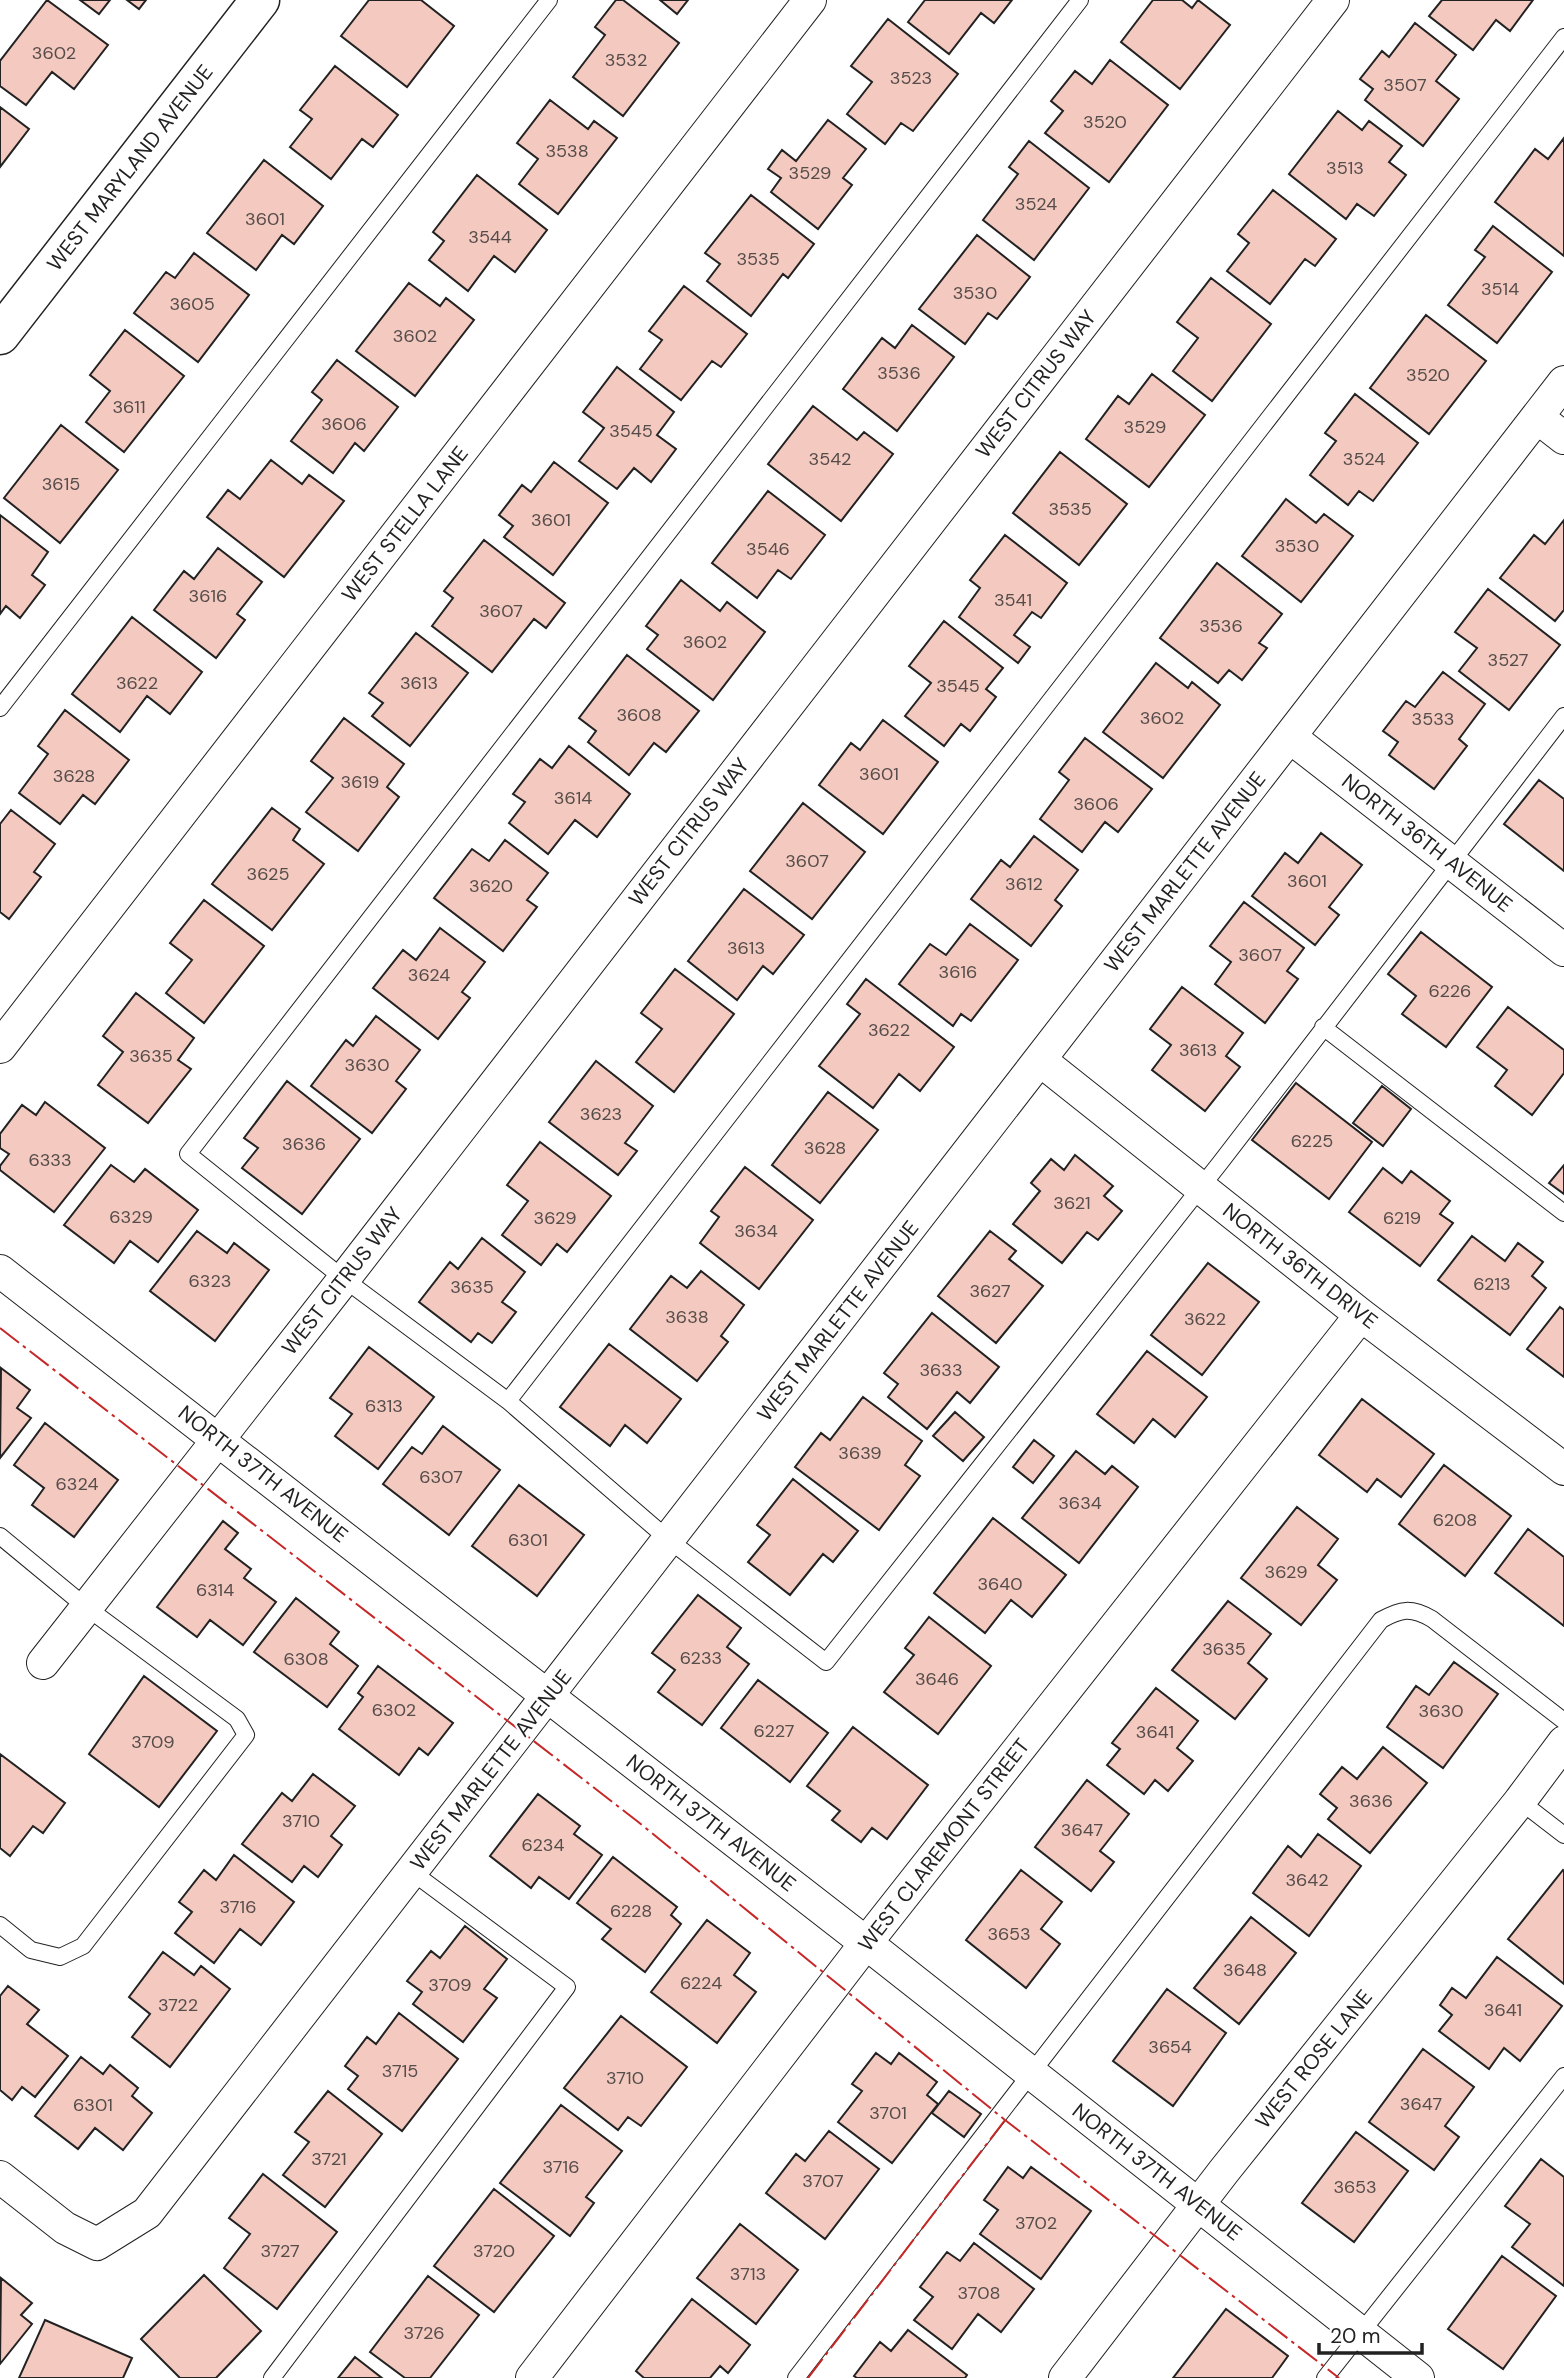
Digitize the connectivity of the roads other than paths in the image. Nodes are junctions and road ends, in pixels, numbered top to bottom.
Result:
1 (260, 0) edge
2 (549, 0) edge
3 (810, 0) edge
4 (1080, 0) edge
5 (1334, 0) edge
6 (1564, 37) edge
7 (0, 335) edge
8 (1564, 382) edge
9 (1537, 417) junction
10 (1564, 438) edge
11 (0, 709) edge
12 (1564, 716) edge
13 (1290, 737) junction
14 (1451, 862) junction
15 (1564, 950) edge
16 (1323, 1027) junction
17 (0, 1047) edge
18 (1040, 1060) junction
19 (1201, 1187) junction
20 (1564, 1213) edge
21 (0, 1271) edge
22 (344, 1279) junction
23 (1361, 1315) junction
24 (508, 1401) junction
25 (218, 1439) junction
26 (1564, 1469) edge
27 (0, 1536) edge
28 (669, 1540) junction
29 (86, 1607) junction
30 (43, 1663) dead end
31 (548, 1696) junction
32 (1564, 1721) edge
33 (1564, 1742) edge
34 (1520, 1801) junction
35 (1564, 1835) edge
36 (412, 1872) junction
37 (0, 1925) edge
38 (866, 1943) junction
39 (1031, 2074) junction
40 (1564, 2076) edge
41 (0, 2177) edge
42 (1198, 2205) junction
43 (1359, 2333) junction
44 (271, 2378) edge
45 (532, 2378) edge
46 (796, 2378) edge
47 (1065, 2378) edge
48 (1325, 2378) edge
49 (1418, 2378) edge

1 - 7 street, WEST MARYLAND AVENUE
2 - 11 lane
3 - 17 street, WEST STELLA LANE
4 - 22 lane
5 - 22 street, WEST CITRUS WAY
6 - 24 lane
8 - 9 street, WEST MARLETTE AVENUE
9 - 10 street
9 - 13 street, WEST MARLETTE AVENUE
12 - 14 lane
13 - 14 street, NORTH 36TH AVENUE
13 - 18 street, WEST MARLETTE AVENUE
14 - 15 street, NORTH 36TH AVENUE
14 - 16 lane
16 - 19 lane
16 - 20 lane
18 - 19 street, NORTH 36TH DRIVE
18 - 28 street, WEST MARLETTE AVENUE
19 - 23 street, NORTH 36TH DRIVE
19 - 28 lane
21 - 25 street, NORTH 37TH AVENUE
22 - 24 lane
22 - 25 street, WEST CITRUS WAY
23 - 26 street, NORTH 36TH DRIVE
23 - 38 street, WEST CLAREMONT STREET
24 - 28 lane
25 - 29 street, WEST CITRUS WAY
25 - 31 street, NORTH 37TH AVENUE
27 - 29 lane
28 - 31 street, WEST MARLETTE AVENUE
29 - 30 street, WEST CITRUS WAY
29 - 37 lane
31 - 36 street, WEST MARLETTE AVENUE
31 - 38 street, NORTH 37TH AVENUE
32 - 39 lane
33 - 34 street, WEST ROSE LANE
34 - 35 lane
34 - 42 street, WEST ROSE LANE
36 - 41 street, WEST MARLETTE AVENUE
36 - 44 lane
38 - 39 street, NORTH 37TH AVENUE
38 - 45 street, WEST CLAREMONT STREET
39 - 42 street, NORTH 37TH AVENUE
39 - 46 lane
40 - 43 lane
42 - 43 street, NORTH 37TH AVENUE
42 - 47 street, WEST ROSE LANE
43 - 48 lane
43 - 49 street, NORTH 37TH AVENUE

